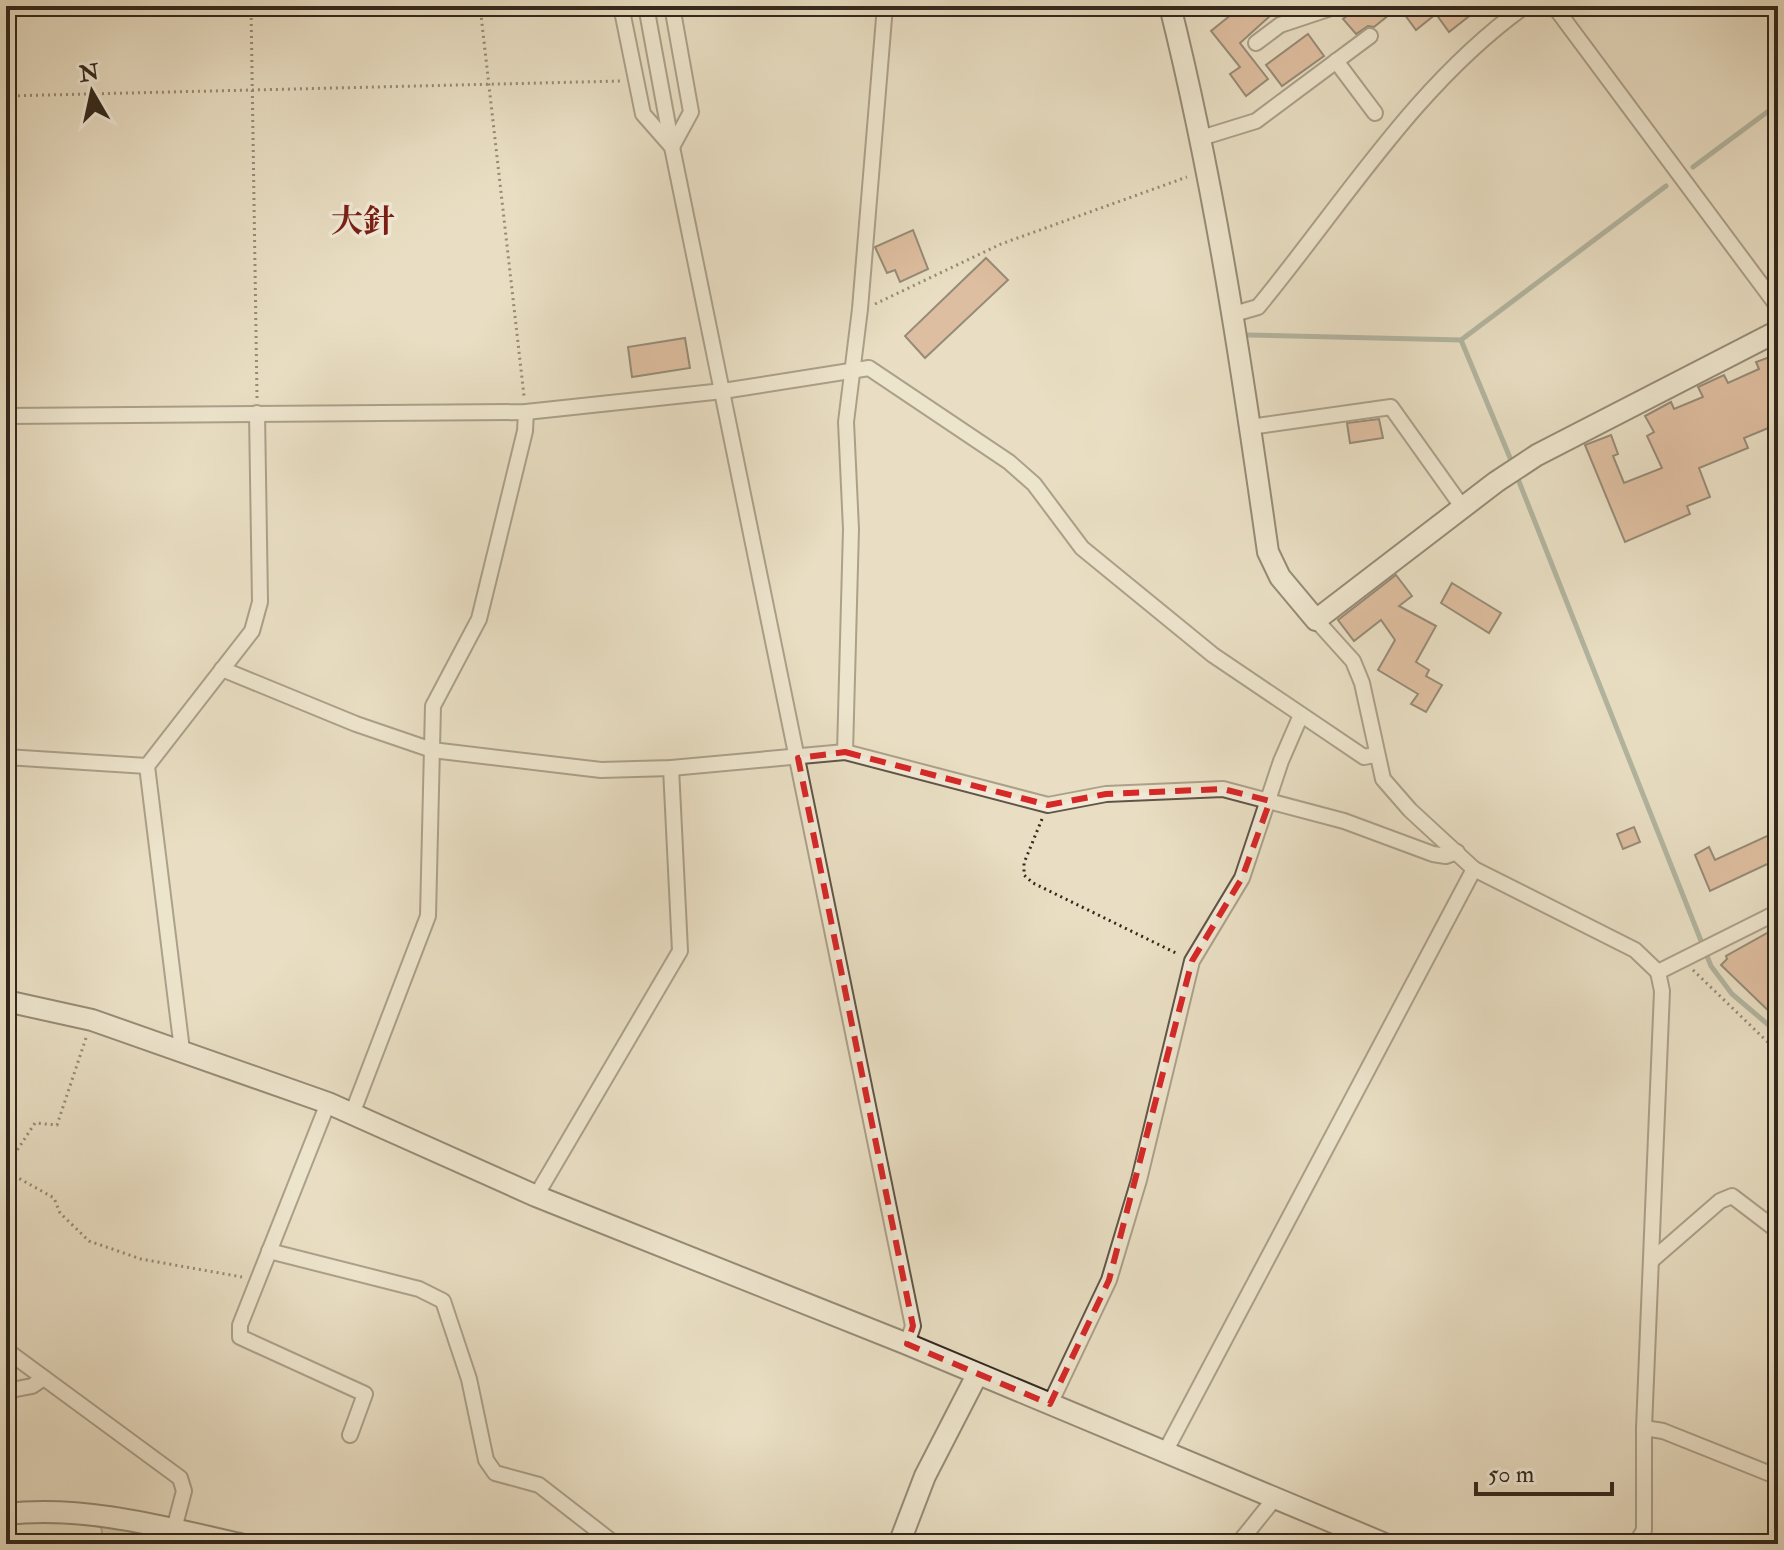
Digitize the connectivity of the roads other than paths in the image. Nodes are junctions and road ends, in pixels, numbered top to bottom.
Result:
1 (621, 6) edge
2 (646, 6) edge
3 (672, 6) edge
4 (885, 6) edge
5 (1170, 6) edge
6 (1337, 6) edge
7 (1525, 6) edge
8 (1554, 6) edge
9 (1370, 36) dead end
10 (1256, 43) dead end
11 (1336, 61) junction
12 (1375, 113) dead end
13 (1201, 138) junction
14 (672, 147) junction
15 (1778, 307) edge
16 (1234, 314) junction
17 (1778, 331) edge
18 (854, 373) junction
19 (723, 391) junction
20 (526, 412) junction
21 (257, 413) junction
22 (6, 416) edge
23 (1250, 427) junction
24 (1463, 508) junction
25 (1316, 620) junction
26 (222, 669) junction
27 (1301, 715) junction
28 (432, 750) junction
29 (845, 752) junction
30 (1375, 755) junction
31 (6, 757) edge
32 (798, 758) junction
33 (147, 766) junction
34 (671, 768) junction
35 (1270, 801) junction
36 (1457, 852) junction
37 (1474, 869) junction
38 (1778, 912) edge
39 (1658, 972) junction
40 (6, 1001) edge
41 (182, 1050) junction
42 (328, 1103) junction
43 (352, 1114) junction
44 (536, 1196) junction
45 (1778, 1231) edge
46 (269, 1251) junction
47 (1651, 1261) junction
48 (907, 1344) junction
49 (6, 1350) edge
50 (977, 1375) junction
51 (44, 1378) junction
52 (6, 1391) edge
53 (1050, 1404) junction
54 (1644, 1428) junction
55 (350, 1435) dead end
56 (1165, 1452) junction
57 (1778, 1477) edge
58 (1275, 1498) junction
59 (6, 1514) edge
60 (174, 1529) junction
61 (240, 1544) edge
62 (615, 1544) edge
63 (899, 1544) edge
64 (1238, 1544) edge
65 (1385, 1544) edge
66 (1636, 1544) edge

1 - 14 street
2 - 14 street
3 - 14 street
4 - 18 street
5 - 13 street
6 - 10 street
7 - 16 street
8 - 15 street
9 - 11 street
11 - 12 street
11 - 13 street
13 - 16 street
14 - 19 street
16 - 23 street
17 - 24 street
18 - 19 street
18 - 27 street
18 - 29 street
19 - 20 street
19 - 32 street
20 - 21 street
20 - 28 street
21 - 22 street
21 - 26 street
23 - 24 street
23 - 25 street
24 - 25 street
25 - 30 street
26 - 28 street
26 - 33 street
27 - 30 street
27 - 35 street
28 - 34 street
28 - 43 street
29 - 32 street
29 - 35 street
30 - 36 street
31 - 33 street
32 - 34 street
32 - 48 street
33 - 41 street
34 - 44 street
35 - 36 street
35 - 53 street
36 - 37 street
37 - 39 street
37 - 56 street
38 - 39 street
39 - 47 street
40 - 41 street
41 - 42 street
42 - 43 street
42 - 46 street
43 - 44 street
44 - 48 street
45 - 47 street
46 - 55 street
46 - 62 street
47 - 54 street
48 - 50 street
49 - 51 street
50 - 53 street
50 - 63 street
51 - 52 street
51 - 60 street
53 - 56 street
54 - 57 street
54 - 66 street
56 - 58 street
58 - 64 street
58 - 65 street
59 - 60 street
60 - 61 street

